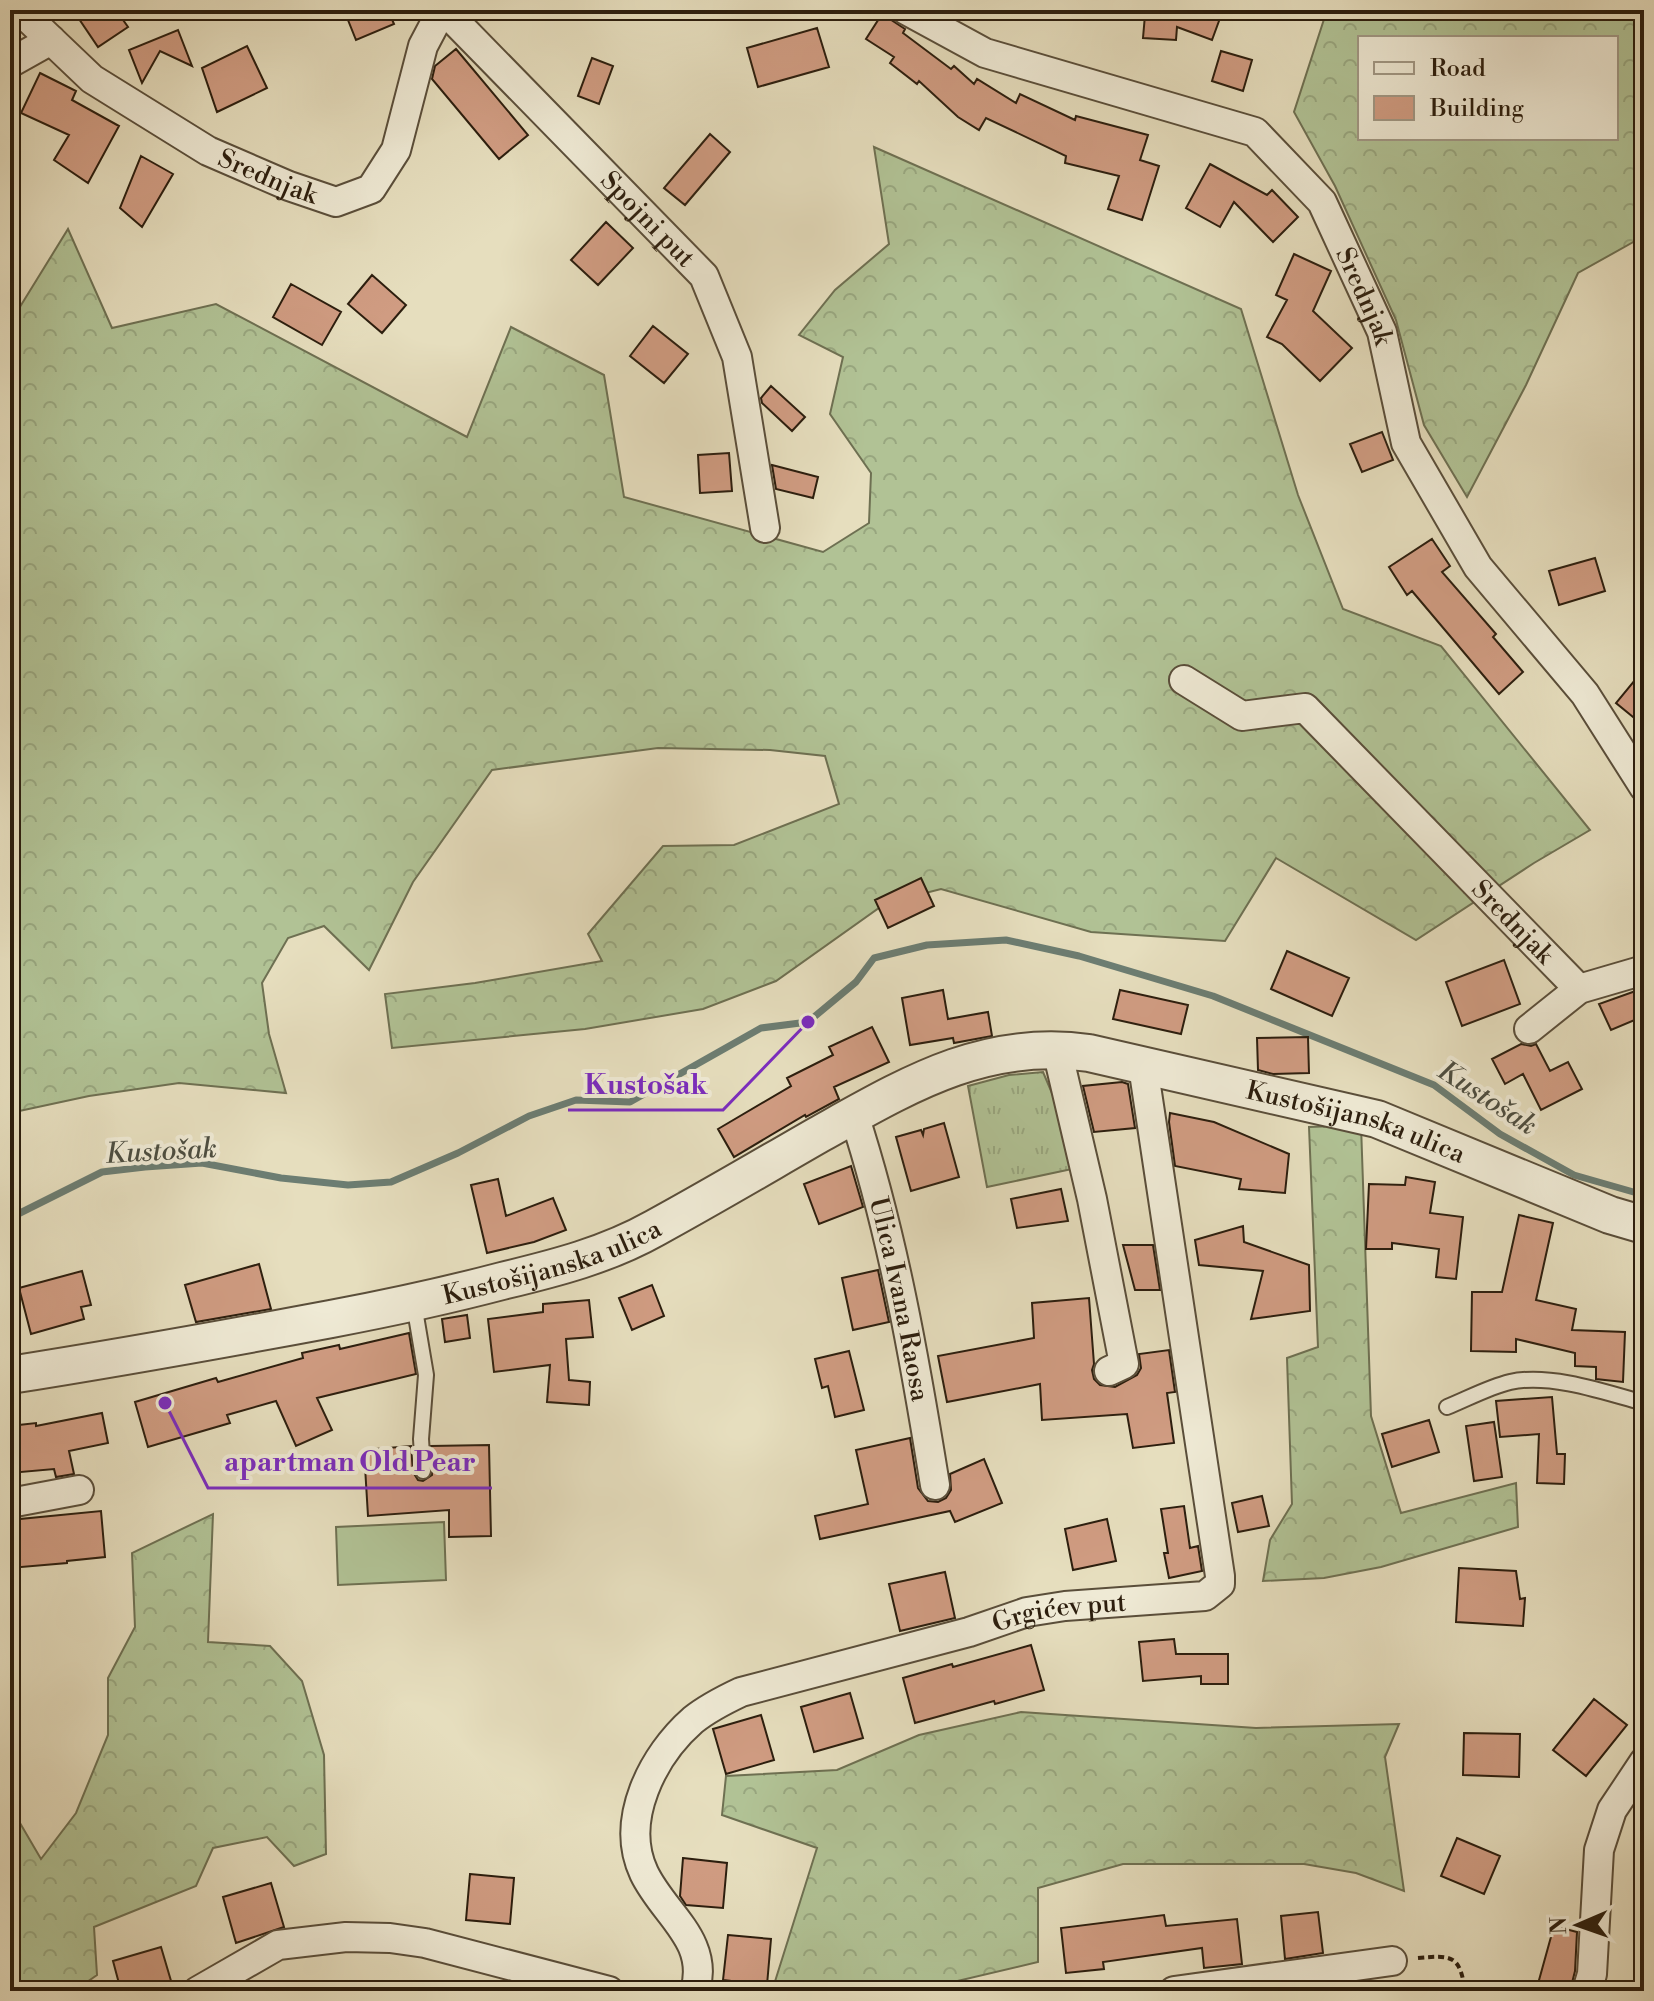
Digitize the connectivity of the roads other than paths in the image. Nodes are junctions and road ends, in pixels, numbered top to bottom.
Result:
1 (12, 10) edge
2 (443, 10) edge
3 (906, 10) edge
4 (51, 40) junction
5 (10, 63) edge
6 (765, 528) dead end
7 (1184, 680) dead end
8 (1644, 787) edge
9 (1644, 970) edge
10 (1579, 989) junction
11 (1529, 1029) dead end
12 (1057, 1050) junction
13 (1143, 1066) junction
14 (854, 1115) junction
15 (1644, 1225) edge
16 (414, 1304) junction
17 (1109, 1371) dead end
18 (10, 1375) edge
19 (1644, 1403) edge
20 (1447, 1407) dead end
21 (423, 1471) dead end
22 (935, 1485) dead end
23 (79, 1490) dead end
24 (10, 1503) edge
25 (1644, 1762) edge
26 (1392, 1961) road end
27 (198, 1991) edge
28 (609, 1991) edge
29 (695, 1991) edge
30 (1174, 1991) edge
31 (1587, 1991) edge

1 - 4 street, Srednjak
2 - 4 street, Srednjak
2 - 6 street, Spojni put
3 - 8 street, Srednjak
4 - 5 street
7 - 10 street, Srednjak
9 - 10 street
10 - 11 street
12 - 13 street, Kustošijanska ulica
12 - 14 street, Kustošijanska ulica
12 - 17 street
13 - 15 street, Kustošijanska ulica
13 - 29 street, Grgićev put
14 - 16 street, Kustošijanska ulica
14 - 22 street, Ulica Ivana Raosa
16 - 18 street, Kustošijanska ulica
16 - 21 lane
19 - 20 lane
23 - 24 street
25 - 31 street
26 - 30 street
27 - 28 street

